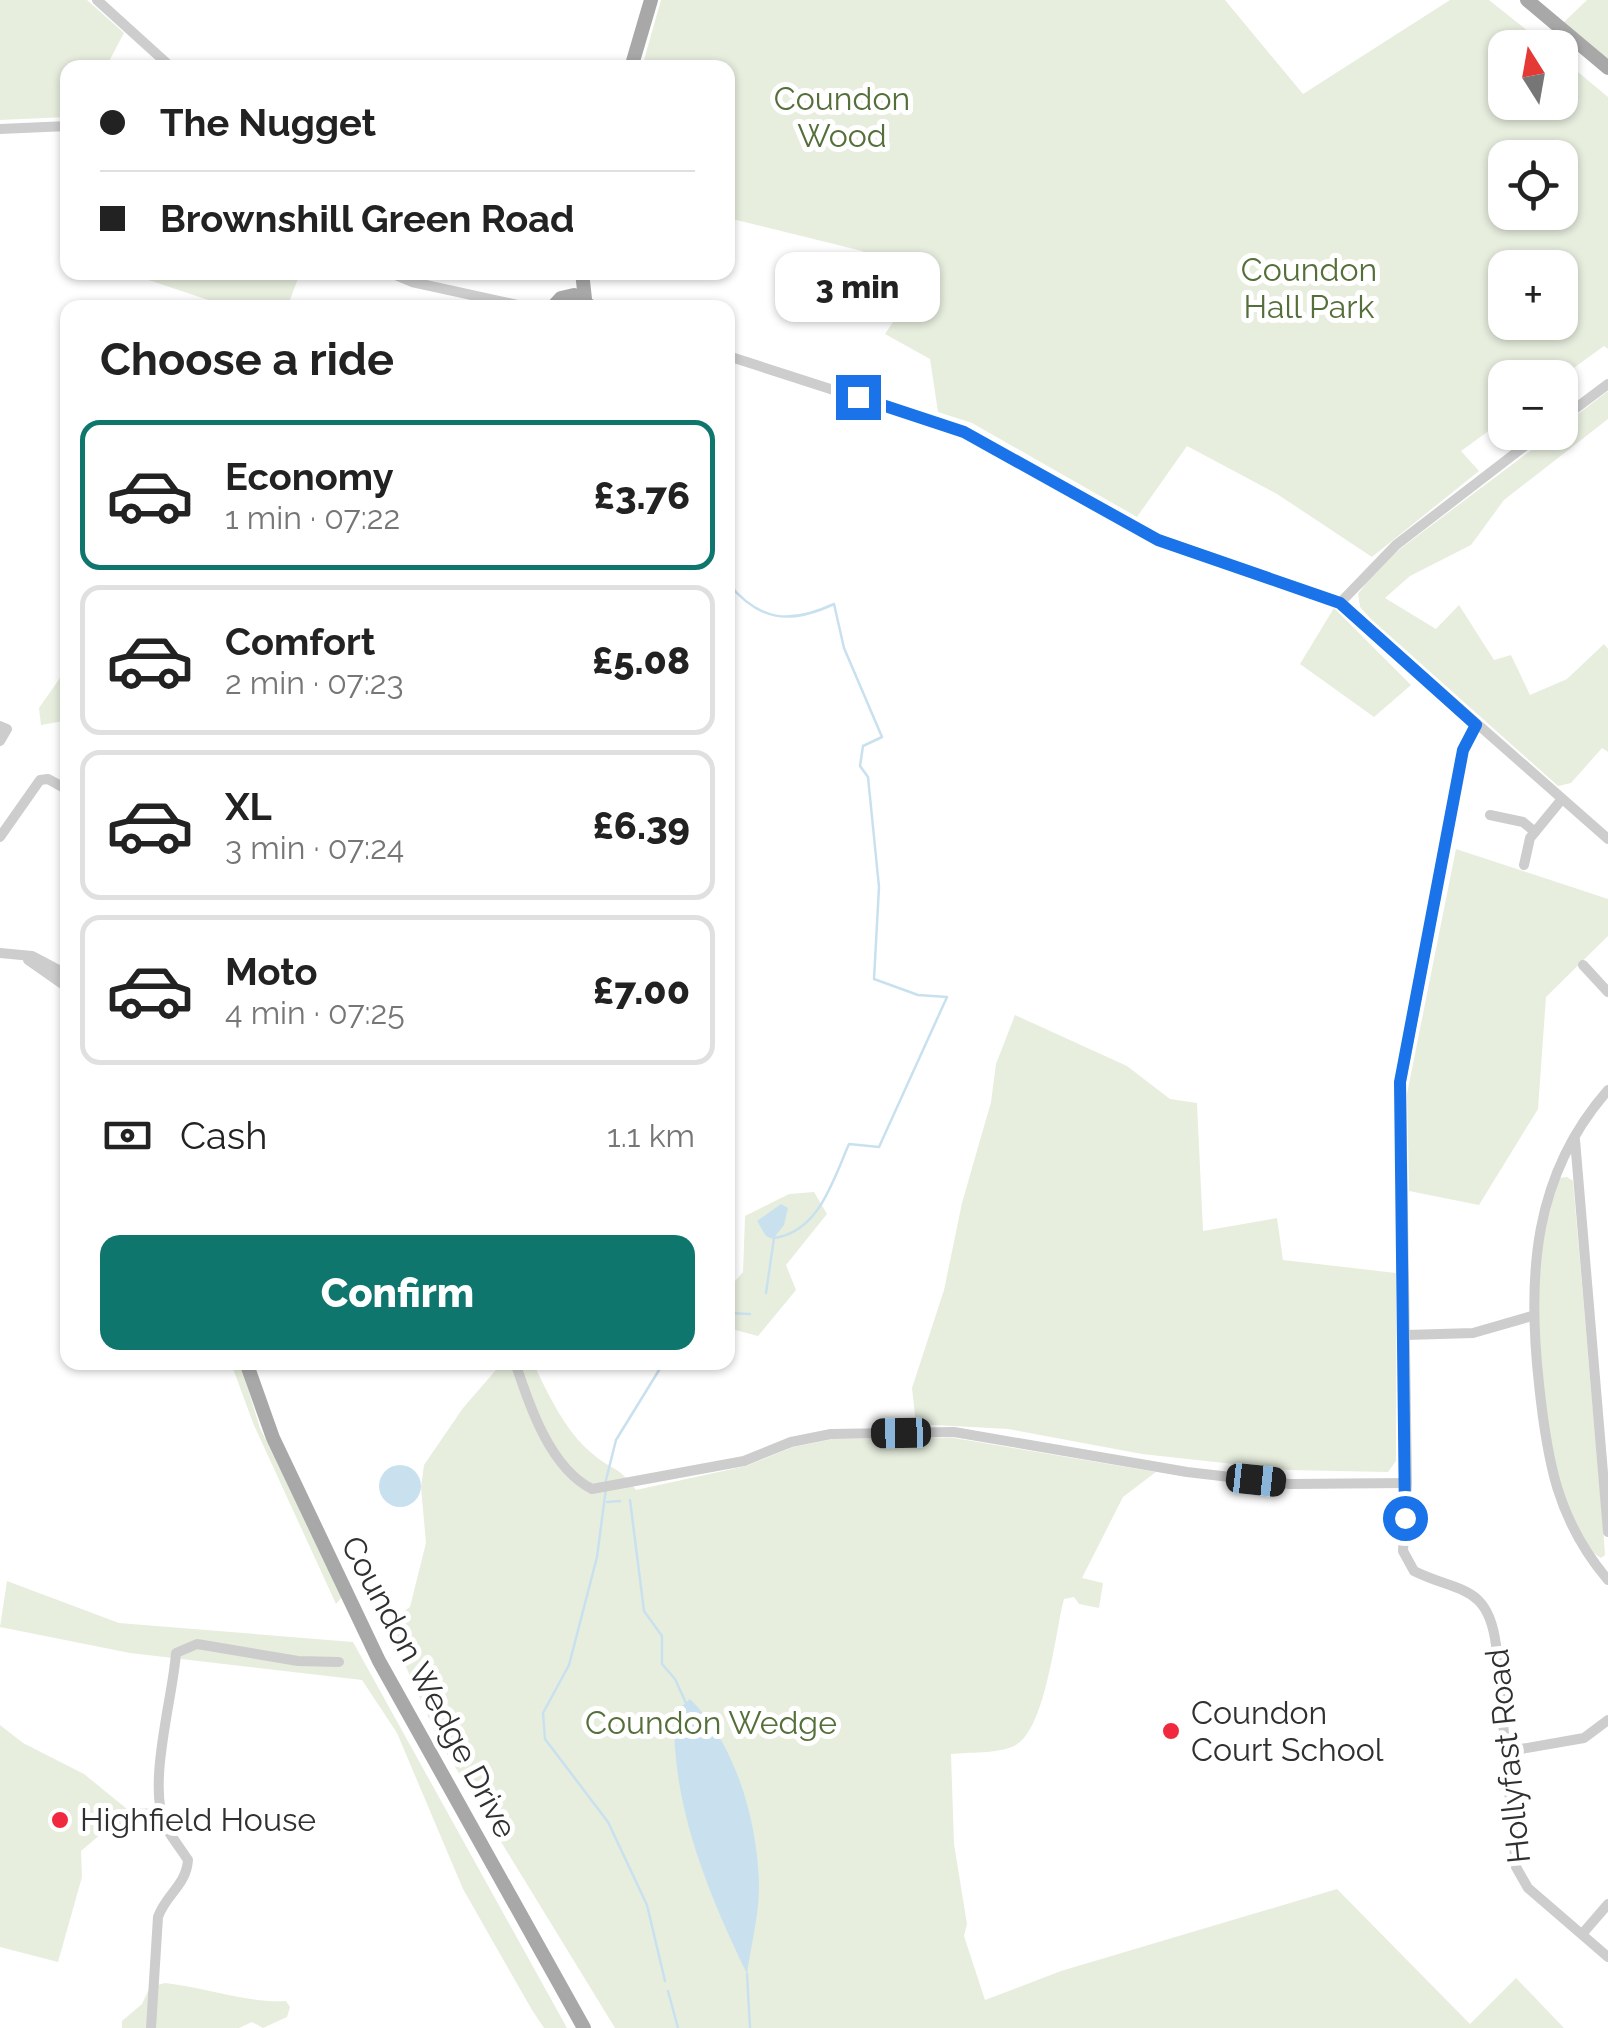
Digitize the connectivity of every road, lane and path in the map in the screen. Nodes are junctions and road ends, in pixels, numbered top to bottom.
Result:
1 (97, 0) edge
2 (650, 0) edge
3 (1527, 0) edge
4 (163, 60) edge
5 (632, 60) edge
6 (1608, 68) edge
7 (60, 126) edge
8 (0, 128) edge
9 (407, 280) edge
10 (498, 300) edge
11 (735, 358) edge
12 (1608, 384) edge
13 (1578, 406) edge
14 (1520, 450) edge
15 (1340, 603) junction
16 (1476, 725) junction
17 (7, 730) edge
18 (0, 740) edge
19 (60, 786) edge
20 (1562, 799) junction
21 (1490, 816) dead end
22 (1535, 832) junction
23 (0, 837) edge
24 (1608, 839) edge
25 (1524, 865) dead end
26 (14, 952) junction
27 (0, 953) edge
28 (1584, 965) dead end
29 (60, 971) edge
30 (60, 983) edge
31 (1608, 992) edge
32 (1608, 1090) edge
33 (1576, 1132) junction
34 (1532, 1316) junction
35 (1406, 1336) junction
36 (249, 1370) edge
37 (518, 1370) edge
38 (1407, 1484) junction
39 (1608, 1532) edge
40 (1608, 1580) edge
41 (338, 1662) dead end
42 (1608, 1720) edge
43 (1504, 1752) junction
44 (1608, 1904) edge
45 (1583, 1933) junction
46 (1608, 1958) edge
47 (151, 2028) edge
48 (584, 2028) edge

1 - 4 street
2 - 5 main road
3 - 6 main road
7 - 8 street
9 - 10 street
11 - 15 street
12 - 13 street
14 - 15 street
15 - 16 street
16 - 20 street
16 - 35 street
17 - 18 street
19 - 23 street
20 - 22 street
20 - 24 street
21 - 22 street
22 - 25 street
26 - 27 street
26 - 29 street
26 - 30 street
28 - 31 street
32 - 33 street
33 - 34 street
33 - 39 street
34 - 35 street
34 - 40 street
35 - 38 street
36 - 48 main road, Coundon Wedge Drive
37 - 38 street
38 - 43 street, Hollyfast Road
41 - 47 street
42 - 43 street
43 - 45 street, Hollyfast Road
44 - 45 street
45 - 46 street, Hollyfast Road

